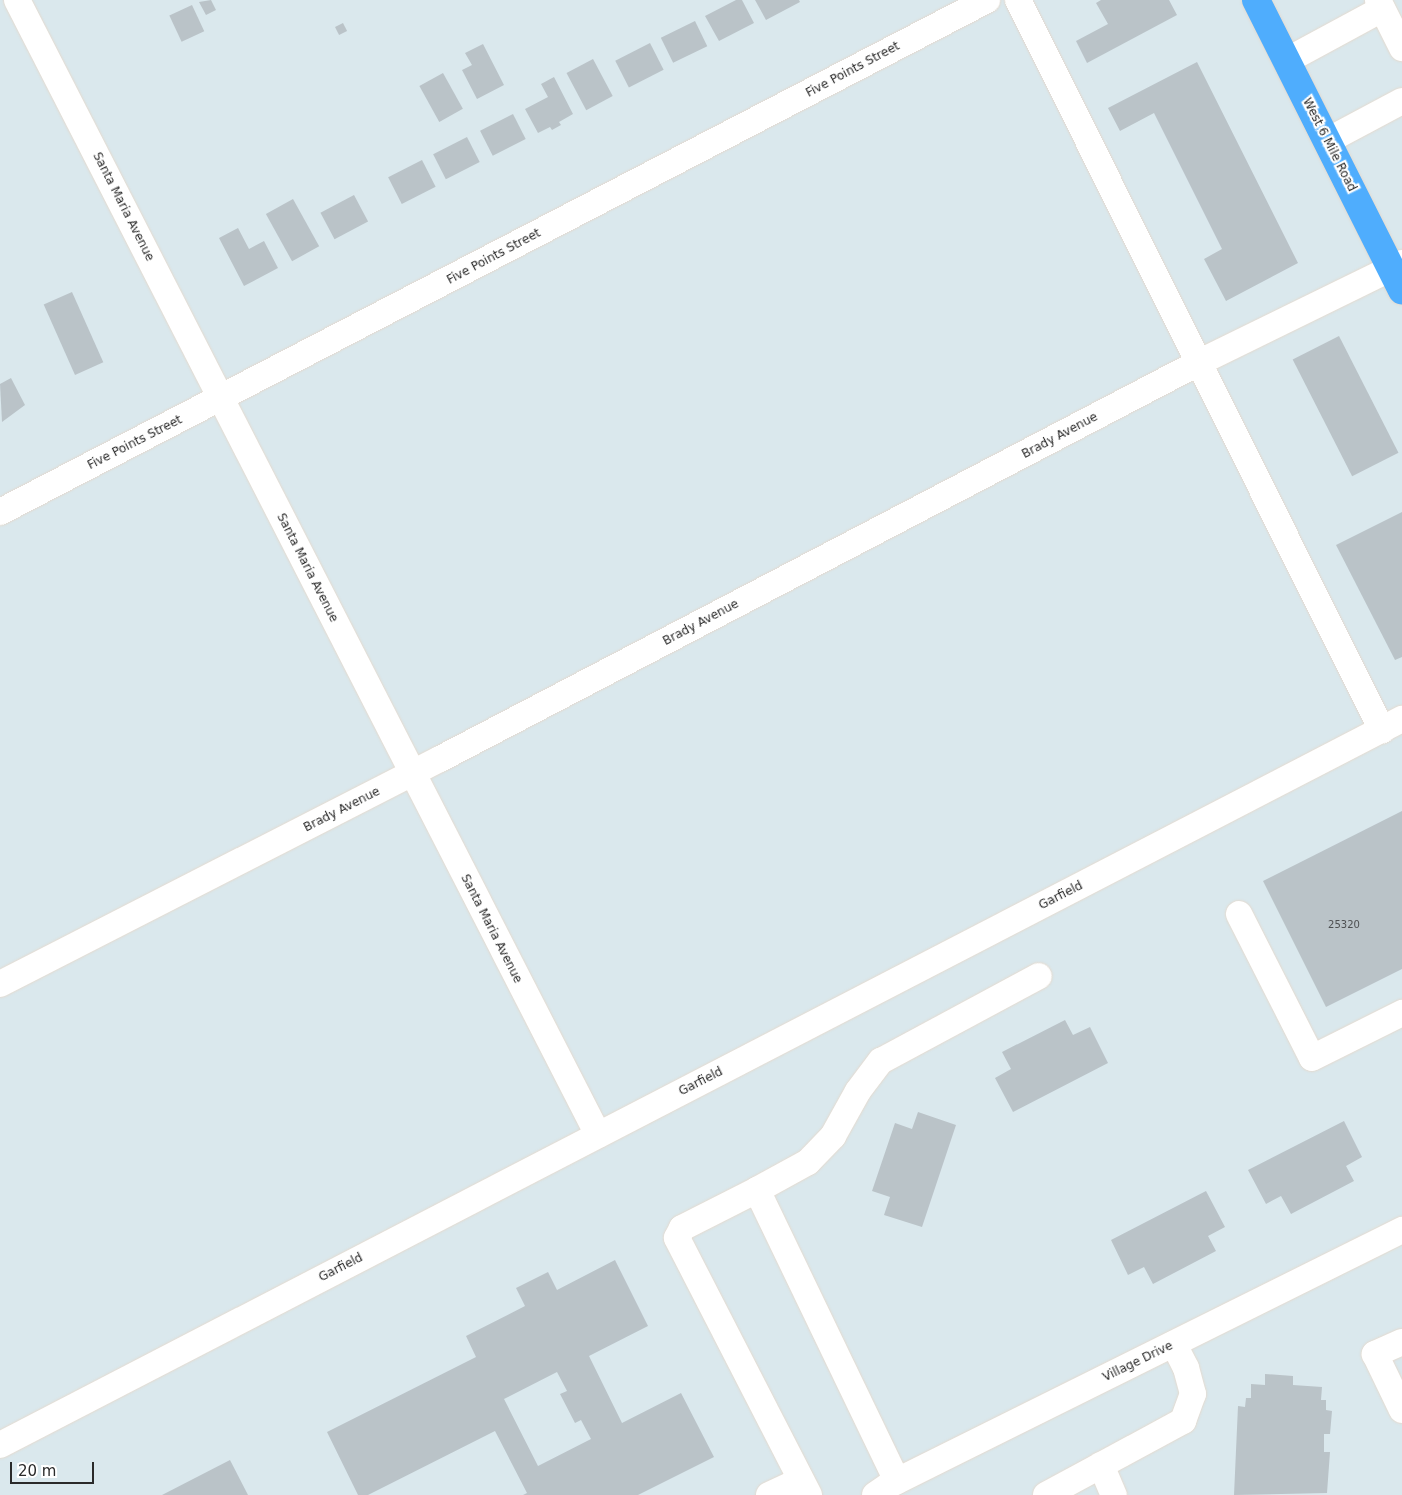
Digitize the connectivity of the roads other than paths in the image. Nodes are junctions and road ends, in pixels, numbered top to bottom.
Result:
1 (16, 0) edge
2 (987, 0) edge
3 (1018, 0) edge
4 (1256, 0) edge
5 (1380, 4) edge
6 (1402, 48) edge
7 (1286, 60) junction
8 (1402, 101) edge
9 (1327, 141) junction
10 (1398, 273) edge
11 (1198, 364) junction
12 (221, 399) junction
13 (0, 512) edge
14 (1392, 725) edge
15 (410, 774) junction
16 (1239, 914) dead end
17 (1039, 976) dead end
18 (0, 984) edge
19 (1402, 1013) edge
20 (598, 1135) junction
21 (757, 1190) junction
22 (1399, 1239) edge
23 (1402, 1342) edge
24 (1174, 1344) junction
25 (1402, 1410) edge
26 (0, 1445) edge
27 (1101, 1465) junction
28 (805, 1487) edge
29 (884, 1491) edge
30 (768, 1495) edge
31 (1046, 1495) edge
32 (1114, 1495) edge

1 - 12 street, Santa Maria Avenue
2 - 12 street, Five Points Street
3 - 11 street
4 - 7 main road, West 6 Mile Road
5 - 6 street
5 - 7 street
7 - 9 main road, West 6 Mile Road
8 - 9 street
9 - 10 main road, West 6 Mile Road
10 - 11 street, Brady Avenue
11 - 14 street
11 - 15 street, Brady Avenue
12 - 13 street, Five Points Street
12 - 15 street, Santa Maria Avenue
14 - 20 street, Garfield
15 - 18 street, Brady Avenue
15 - 20 street, Santa Maria Avenue
16 - 19 street
17 - 21 street
20 - 26 street, Garfield
21 - 28 street
21 - 29 street
22 - 24 street, Village Drive
23 - 25 street
24 - 27 street
24 - 29 street, Village Drive
27 - 31 street
27 - 32 street
28 - 30 street

